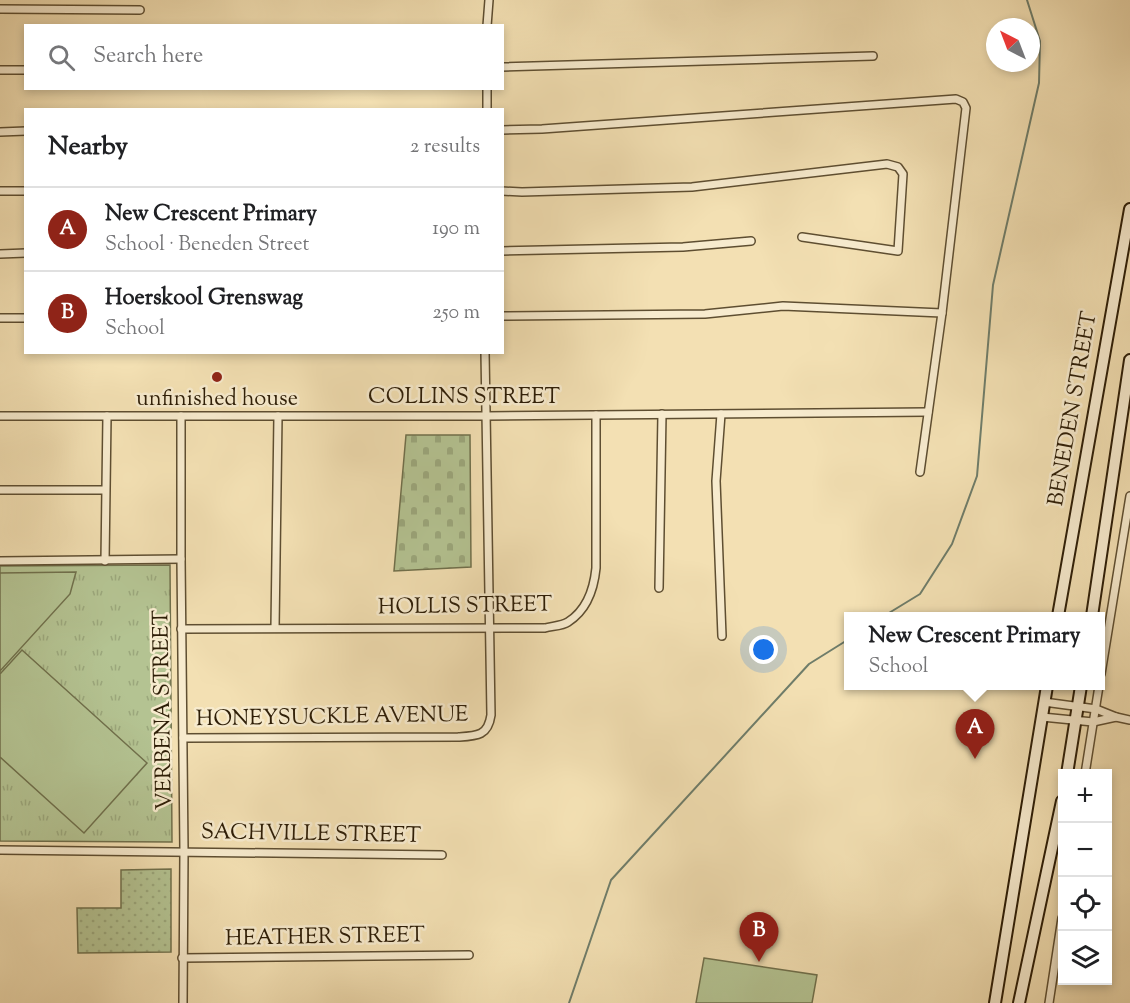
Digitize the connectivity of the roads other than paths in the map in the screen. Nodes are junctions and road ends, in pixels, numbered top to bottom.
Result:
1 (489, 0) edge
2 (0, 9) edge
3 (140, 10) dead end
4 (488, 24) edge
5 (873, 56) dead end
6 (504, 67) edge
7 (0, 70) edge
8 (24, 70) edge
9 (487, 90) edge
10 (487, 108) edge
11 (504, 130) edge
12 (24, 131) edge
13 (0, 132) edge
14 (0, 191) edge
15 (24, 191) edge
16 (504, 191) edge
17 (1130, 209) edge
18 (802, 237) dead end
19 (751, 241) dead end
20 (504, 251) edge
21 (0, 254) edge
22 (24, 254) edge
23 (942, 313) junction
24 (504, 316) edge
25 (0, 318) edge
26 (24, 318) edge
27 (485, 354) edge
28 (1130, 360) edge
29 (928, 412) junction
30 (662, 414) junction
31 (722, 414) junction
32 (596, 415) junction
33 (0, 416) edge
34 (107, 416) junction
35 (182, 416) junction
36 (278, 416) junction
37 (487, 416) junction
38 (920, 472) dead end
39 (0, 490) edge
40 (105, 490) junction
41 (1130, 496) edge
42 (181, 559) junction
43 (0, 561) edge
44 (105, 561) junction
45 (659, 588) dead end
46 (1059, 612) edge
47 (1093, 612) edge
48 (489, 626) junction
49 (275, 628) junction
50 (182, 629) junction
51 (722, 636) dead end
52 (1105, 649) edge
53 (1046, 690) edge
54 (1080, 690) edge
55 (1098, 690) edge
56 (1044, 702) junction
57 (1078, 707) junction
58 (1095, 709) junction
59 (1042, 717) junction
60 (1116, 717) junction
61 (1130, 720) edge
62 (1076, 721) junction
63 (1093, 722) junction
64 (183, 738) junction
65 (1068, 769) edge
66 (1086, 769) edge
67 (1058, 820) edge
68 (0, 850) edge
69 (184, 851) junction
70 (442, 855) dead end
71 (1060, 931) edge
72 (469, 955) dead end
73 (182, 958) junction
74 (183, 1003) edge
75 (995, 1003) edge
76 (1019, 1003) edge
77 (1049, 1003) edge

1 - 4 street
2 - 3 street
5 - 6 street
7 - 8 street
9 - 10 street
11 - 23 street
12 - 13 street
14 - 15 street
16 - 18 street
17 - 46 main road, BENEDEN STREET
19 - 20 street
21 - 22 street
23 - 24 street
23 - 29 street
25 - 26 street
27 - 37 street
28 - 47 main road, BENEDEN STREET
29 - 31 street, COLLINS STREET
29 - 38 street
30 - 31 street, COLLINS STREET
30 - 32 street, COLLINS STREET
30 - 45 street
31 - 51 street
32 - 37 street, COLLINS STREET
32 - 48 street, HOLLIS STREET
33 - 34 street, COLLINS STREET
34 - 35 street, COLLINS STREET
34 - 40 street
35 - 36 street, COLLINS STREET
35 - 42 street, VERBENA STREET
36 - 37 street, COLLINS STREET
36 - 49 street
37 - 48 street
39 - 40 street
40 - 44 street
41 - 52 street
42 - 44 street
42 - 50 street, VERBENA STREET
43 - 44 street
48 - 49 street, HOLLIS STREET
48 - 64 street, HONEYSUCKLE AVENUE
49 - 50 street, HOLLIS STREET
50 - 64 street, VERBENA STREET
53 - 56 main road
54 - 57 main road
55 - 58 street
56 - 57 street
56 - 59 main road
57 - 58 street
57 - 62 main road
58 - 60 street
58 - 63 street
59 - 62 street
59 - 75 main road
60 - 61 street
60 - 63 street
62 - 63 street
62 - 65 main road
63 - 66 street
64 - 69 street, VERBENA STREET
67 - 76 main road
68 - 69 street, SACHVILLE STREET
69 - 70 street, SACHVILLE STREET
69 - 73 street, VERBENA STREET
71 - 77 street
72 - 73 street, HEATHER STREET
73 - 74 street, VERBENA STREET

